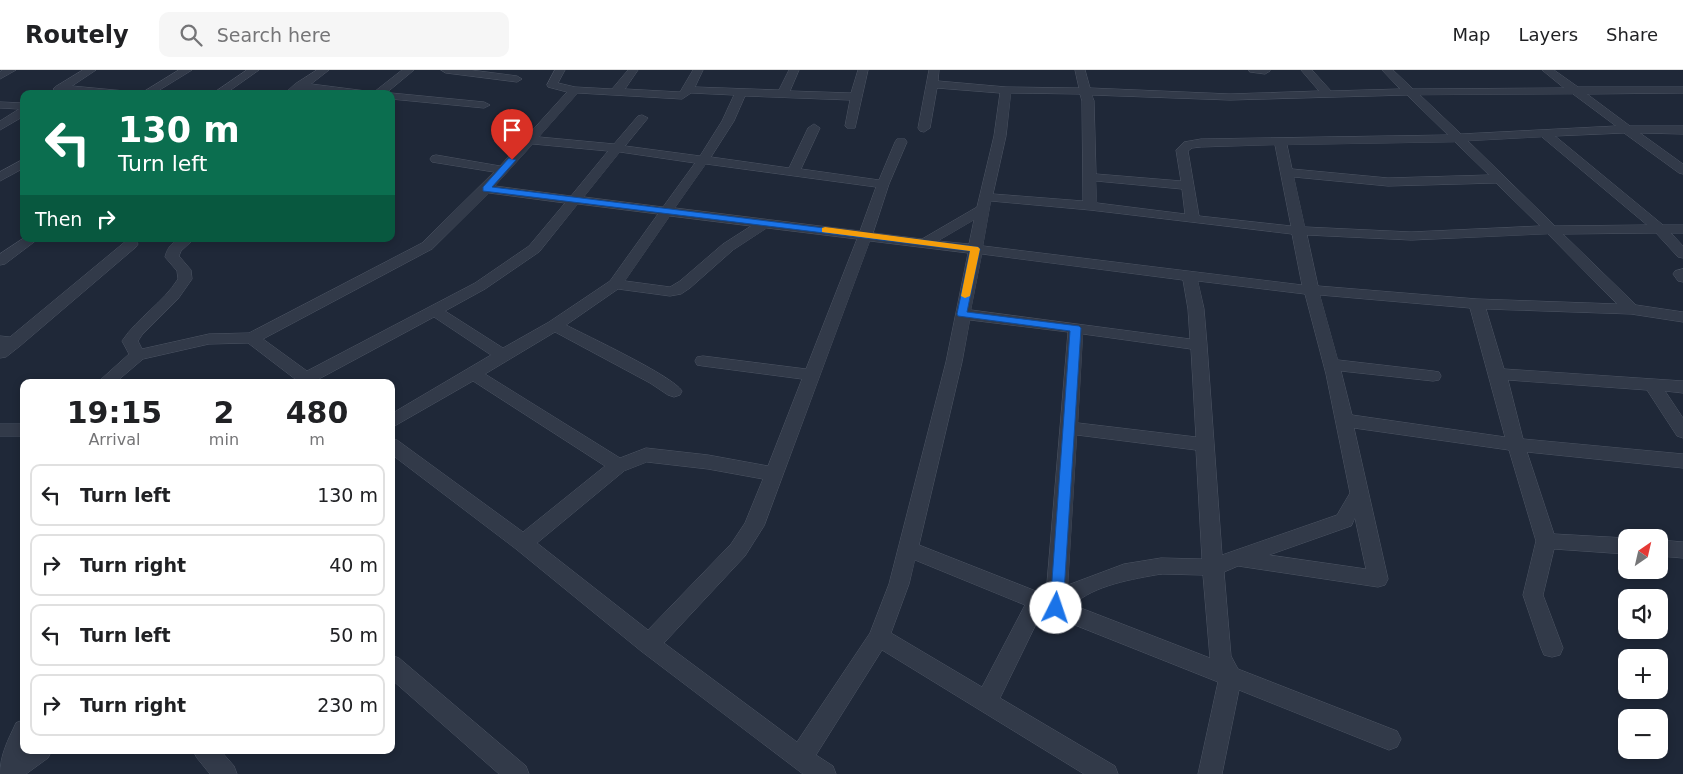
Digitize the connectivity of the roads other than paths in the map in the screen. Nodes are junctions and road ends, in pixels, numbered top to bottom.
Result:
1 (11, 70) edge
2 (91, 70) edge
3 (187, 70) edge
4 (254, 70) edge
5 (324, 70) edge
6 (408, 70) edge
7 (446, 70) edge
8 (560, 70) edge
9 (633, 70) edge
10 (698, 70) edge
11 (794, 70) edge
12 (863, 70) edge
13 (934, 70) edge
14 (1080, 70) edge
15 (1254, 70) edge
16 (1306, 70) edge
17 (1387, 70) edge
18 (1547, 70) edge
19 (1265, 71) edge
20 (0, 76) edge
21 (517, 79) dead end
22 (932, 84) junction
23 (299, 86) junction
24 (58, 90) edge
25 (152, 90) edge
26 (223, 90) edge
27 (294, 90) edge
28 (334, 90) edge
29 (383, 90) edge
30 (575, 90) junction
31 (688, 90) junction
32 (1006, 90) junction
33 (1683, 90) edge
34 (1086, 91) junction
35 (1576, 91) junction
36 (615, 92) junction
37 (741, 92) junction
38 (1411, 92) junction
39 (1329, 94) junction
40 (783, 95) junction
41 (395, 96) edge
42 (856, 97) junction
43 (0, 105) edge
44 (20, 106) edge
45 (484, 106) dead end
46 (642, 118) dead end
47 (18, 119) edge
48 (0, 126) edge
49 (851, 126) dead end
50 (814, 128) dead end
51 (924, 128) dead end
52 (1629, 130) junction
53 (1683, 130) edge
54 (1544, 133) junction
55 (1458, 138) junction
56 (530, 140) junction
57 (1280, 141) junction
58 (901, 142) dead end
59 (617, 148) junction
60 (436, 159) dead end
61 (703, 160) junction
62 (20, 165) edge
63 (503, 170) junction
64 (1683, 170) edge
65 (1286, 172) junction
66 (793, 173) junction
67 (0, 177) edge
68 (1089, 177) junction
69 (1500, 179) junction
70 (883, 184) junction
71 (1188, 186) junction
72 (486, 189) junction
73 (576, 200) junction
74 (984, 203) junction
75 (1090, 206) junction
76 (665, 211) junction
77 (1193, 219) junction
78 (766, 223) junction
79 (1660, 229) junction
80 (1683, 229) edge
81 (1551, 230) junction
82 (1298, 232) junction
83 (865, 235) junction
84 (27, 242) edge
85 (183, 242) edge
86 (926, 242) junction
87 (130, 244) dead end
88 (975, 249) junction
89 (1683, 254) edge
90 (0, 261) edge
91 (1683, 272) edge
92 (1190, 276) junction
93 (1683, 278) edge
94 (615, 284) junction
95 (1311, 290) junction
96 (1477, 304) junction
97 (1631, 309) junction
98 (434, 310) junction
99 (962, 314) junction
100 (1683, 316) edge
101 (554, 325) junction
102 (1076, 328) junction
103 (252, 338) junction
104 (7, 341) edge
105 (1199, 345) junction
106 (0, 353) edge
107 (138, 355) junction
108 (502, 355) junction
109 (703, 361) dead end
110 (1331, 364) junction
111 (472, 373) junction
112 (1498, 374) junction
113 (811, 375) junction
114 (1433, 376) dead end
115 (110, 379) edge
116 (304, 379) edge
117 (311, 379) edge
118 (1652, 385) junction
119 (1683, 387) edge
120 (674, 391) dead end
121 (395, 420) edge
122 (1343, 420) junction
123 (1069, 428) junction
124 (0, 430) edge
125 (20, 430) edge
126 (1683, 432) edge
127 (1205, 445) junction
128 (1516, 445) junction
129 (395, 448) edge
130 (1683, 461) edge
131 (618, 466) junction
132 (772, 474) junction
133 (1359, 494) junction
134 (1546, 541) junction
135 (523, 543) junction
136 (1618, 546) edge
137 (908, 549) junction
138 (1668, 549) edge
139 (1683, 550) edge
140 (1237, 558) junction
141 (1213, 567) junction
142 (1047, 605) junction
143 (879, 637) junction
144 (649, 644) junction
145 (1552, 648) dead end
146 (395, 668) edge
147 (1230, 677) junction
148 (986, 702) junction
149 (1389, 739) dead end
150 (20, 741) edge
151 (34, 754) edge
152 (208, 754) edge
153 (800, 758) junction
154 (6, 774) edge
155 (225, 774) edge
156 (517, 774) edge
157 (824, 774) edge
158 (1106, 774) edge
159 (1210, 774) edge

1 - 20 street
2 - 24 street
3 - 25 street
4 - 26 street
5 - 23 street
6 - 29 street
7 - 21 street
8 - 30 street
9 - 36 street
10 - 31 street
11 - 40 street
12 - 42 street
13 - 22 street
14 - 34 street
15 - 19 street
16 - 39 street
17 - 38 street
18 - 35 street
22 - 32 street
22 - 51 street
23 - 27 street
23 - 28 street
30 - 36 street
30 - 56 street
31 - 36 street
31 - 37 street
32 - 34 street
32 - 74 street
33 - 35 street
34 - 39 street
34 - 68 street
35 - 38 street
35 - 52 street
37 - 40 street
37 - 61 street
38 - 39 street
38 - 55 street
40 - 42 street
41 - 45 street
42 - 49 street
43 - 44 street
46 - 59 street
47 - 48 street
50 - 66 street
52 - 53 street
52 - 54 street
52 - 64 street
54 - 55 street
54 - 79 street
55 - 57 street
55 - 69 street
56 - 59 street
56 - 63 street
57 - 65 street
57 - 71 street
58 - 70 street
59 - 61 street
59 - 73 street
60 - 63 street
61 - 66 street
61 - 76 street
62 - 67 street
63 - 72 street
65 - 69 street
65 - 82 street
66 - 70 street
68 - 71 street
68 - 75 street
69 - 81 street
70 - 83 street
71 - 77 street
72 - 73 street
72 - 103 street
73 - 76 street
73 - 98 street
74 - 75 street
74 - 86 street
74 - 88 street
75 - 77 street
76 - 78 street
76 - 94 street
77 - 82 street
78 - 83 street
78 - 94 street
79 - 80 street
79 - 81 street
79 - 89 street
81 - 82 street
81 - 97 street
82 - 95 street
83 - 86 street
83 - 113 street
84 - 90 street
85 - 107 street
86 - 88 street
87 - 104 street
88 - 92 street
88 - 99 street
91 - 93 street
92 - 95 street
92 - 105 street
94 - 101 street
95 - 96 street
95 - 110 street
96 - 97 street
96 - 112 street
97 - 100 street
98 - 108 street
98 - 117 street
99 - 102 street
99 - 137 street
101 - 108 street
101 - 120 street
102 - 105 street
102 - 123 street
103 - 107 street
103 - 116 street
104 - 106 street
105 - 127 street
107 - 115 street
108 - 111 street
109 - 113 street
110 - 114 street
110 - 122 street
111 - 121 street
111 - 131 street
112 - 118 street
112 - 128 street
113 - 132 street
118 - 119 street
118 - 126 street
122 - 128 street
122 - 133 street
123 - 127 street
123 - 142 street
124 - 125 street
127 - 141 street
128 - 130 street
128 - 134 street
129 - 135 street
131 - 132 street
131 - 135 street
132 - 144 street
133 - 140 street
133 - 140 street
134 - 136 street
134 - 145 street
135 - 144 street
137 - 142 street
137 - 143 street
138 - 139 street
140 - 141 street
141 - 142 street
141 - 147 street
142 - 147 street
142 - 148 street
143 - 148 street
143 - 153 street
144 - 153 street
146 - 156 street
147 - 149 street
147 - 159 street
148 - 158 street
150 - 154 street
151 - 154 street
152 - 155 street
153 - 157 street

